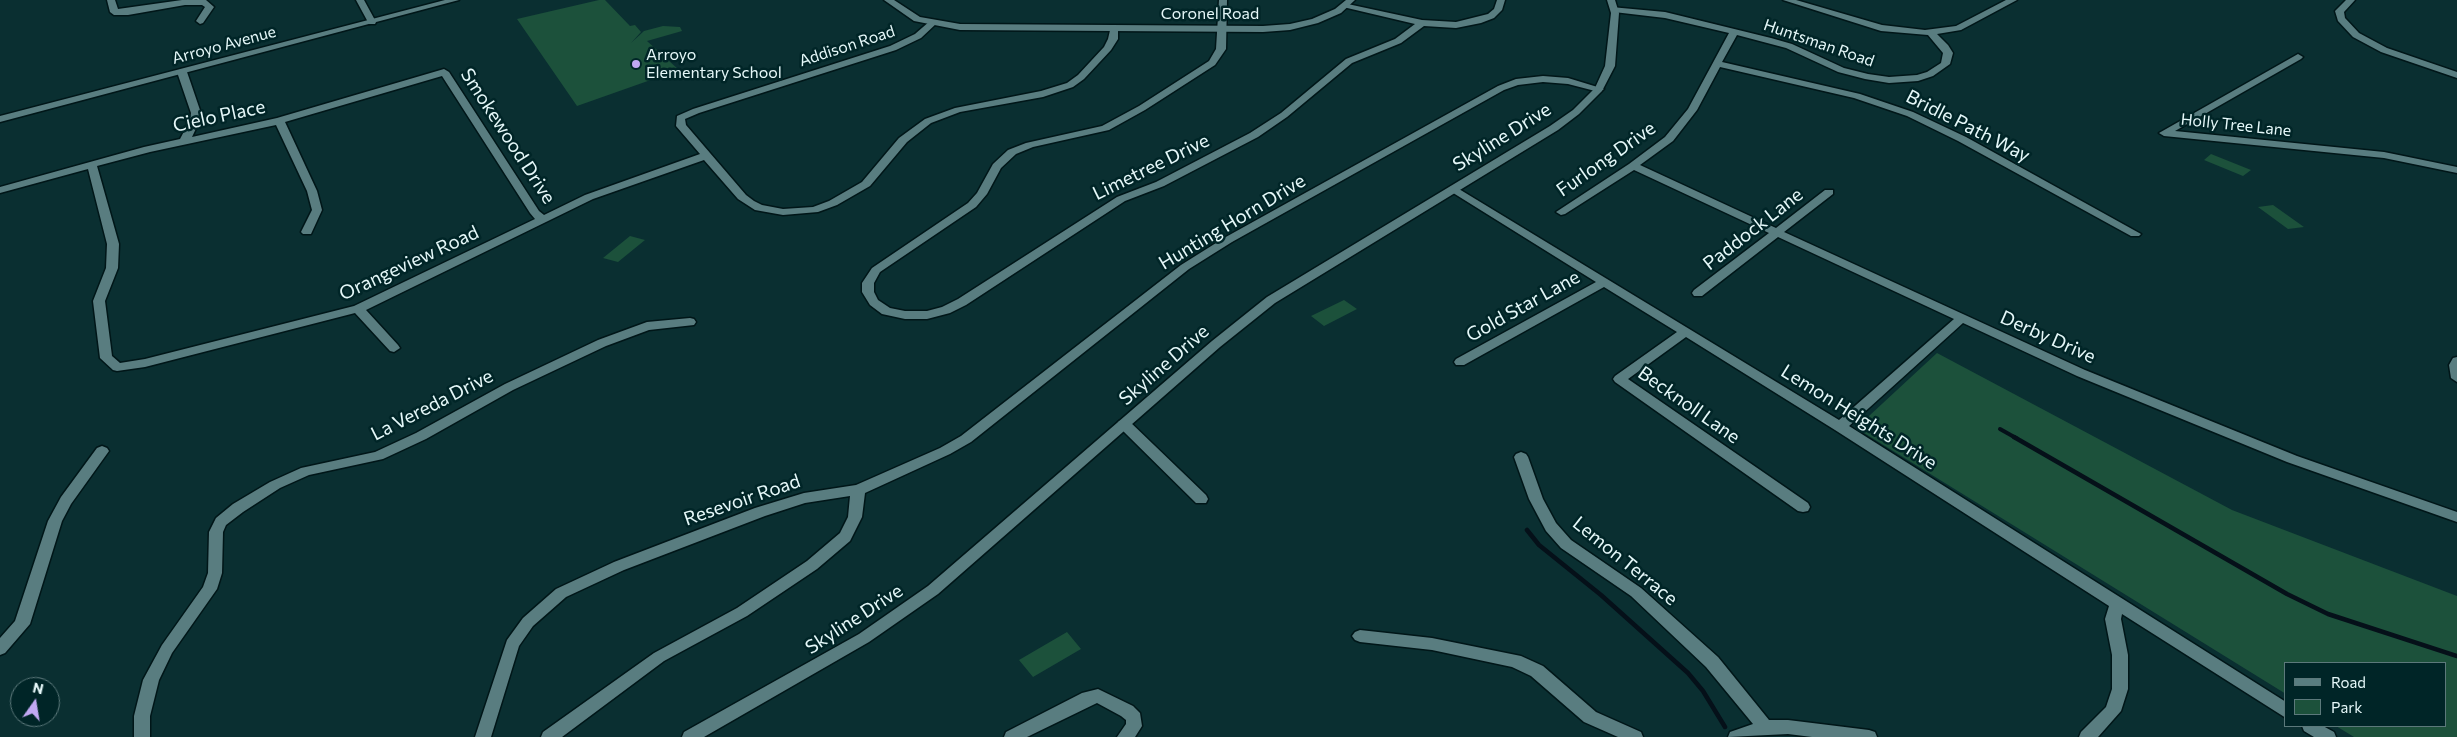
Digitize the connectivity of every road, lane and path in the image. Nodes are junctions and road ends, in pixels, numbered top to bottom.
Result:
1 (111, 0) edge
2 (360, 0) edge
3 (455, 0) edge
4 (888, 0) edge
5 (1223, 0) edge
6 (1501, 0) edge
7 (1787, 0) edge
8 (2013, 0) edge
9 (2351, 0) edge
10 (1348, 2) edge
11 (1802, 2) edge
12 (1612, 5) edge
13 (200, 21) dead end
14 (372, 22) junction
15 (933, 23) junction
16 (1422, 23) junction
17 (1114, 28) junction
18 (1223, 29) junction
19 (1734, 32) junction
20 (1931, 33) junction
21 (2298, 57) dead end
22 (1717, 64) junction
23 (182, 72) junction
24 (444, 72) joint
25 (2457, 75) edge
26 (1599, 89) junction
27 (0, 119) edge
28 (279, 121) junction
29 (186, 140) junction
30 (705, 156) junction
31 (92, 166) junction
32 (1633, 166) junction
33 (2457, 170) edge
34 (1454, 189) junction
35 (0, 190) edge
36 (1829, 192) dead end
37 (1561, 212) dead end
38 (542, 219) junction
39 (307, 232) dead end
40 (1775, 233) junction
41 (2135, 234) dead end
42 (1604, 282) junction
43 (1698, 294) dead end
44 (358, 309) junction
45 (1961, 319) junction
46 (690, 322) dead end
47 (1684, 333) junction
48 (394, 348) dead end
49 (2457, 361) edge
50 (1460, 362) dead end
51 (2457, 378) edge
52 (1124, 424) junction
53 (1840, 427) junction
54 (102, 451) dead end
55 (1521, 457) dead end
56 (858, 490) junction
57 (1201, 499) dead end
58 (1803, 507) dead end
59 (2457, 517) edge
60 (2118, 604) junction
61 (1360, 636) dead end
62 (0, 649) edge
63 (2284, 710) edge
64 (1765, 727) junction
65 (2312, 727) edge
66 (142, 737) edge
67 (482, 737) edge
68 (549, 737) edge
69 (690, 737) edge
70 (1012, 737) edge
71 (1125, 737) edge
72 (1635, 737) edge
73 (1736, 737) edge
74 (1869, 737) edge
75 (2087, 737) edge
76 (2328, 737) edge

1 - 13 street
2 - 14 street
3 - 14 street, Arroyo Avenue
4 - 15 street, Coronel Road
5 - 18 street
6 - 16 street
7 - 11 street
8 - 20 street
9 - 25 street
10 - 16 street
10 - 18 street, Coronel Road
11 - 20 street
12 - 19 street, Huntsman Road
12 - 26 street, Skyline Drive
14 - 23 street, Arroyo Avenue
15 - 17 street, Coronel Road
15 - 30 street, Addison Road
16 - 18 street, Limetree Drive
17 - 18 street, Coronel Road
17 - 30 street
19 - 20 street, Huntsman Road
19 - 22 street, Furlong Drive
21 - 33 street, Holly Tree Lane
22 - 32 street, Furlong Drive
22 - 41 street, Bridle Path Way
23 - 27 street, Arroyo Avenue
23 - 29 street
24 - 28 street, Cielo Place
24 - 38 street, Smokewood Drive
26 - 34 street, Skyline Drive
26 - 56 street, Hunting Horn Drive
28 - 29 street, Cielo Place
28 - 39 street
29 - 31 street, Cielo Place
30 - 38 street, Orangeview Road
31 - 35 street, Cielo Place
31 - 44 street, Orangeview Road
32 - 37 street, Furlong Drive
32 - 40 street, Derby Drive
34 - 42 street, Lemon Heights Drive
34 - 52 street, Skyline Drive
36 - 40 street, Paddock Lane
38 - 44 street, Orangeview Road
40 - 43 street, Paddock Lane
40 - 45 street, Derby Drive
42 - 47 street, Lemon Heights Drive
42 - 50 street, Gold Star Lane
44 - 48 street
45 - 53 street
45 - 59 street, Derby Drive
46 - 66 street, La Vereda Drive
47 - 53 street, Lemon Heights Drive
47 - 58 street, Becknoll Lane
49 - 51 street
52 - 57 street
52 - 69 street, Skyline Drive
53 - 60 street, Lemon Heights Drive
54 - 62 street
55 - 64 street, Lemon Terrace
56 - 67 street, Resevoir Road
56 - 68 street
60 - 63 street, Lemon Heights Drive
60 - 75 street
61 - 72 street
64 - 73 street
64 - 74 street
65 - 76 street
70 - 71 street

